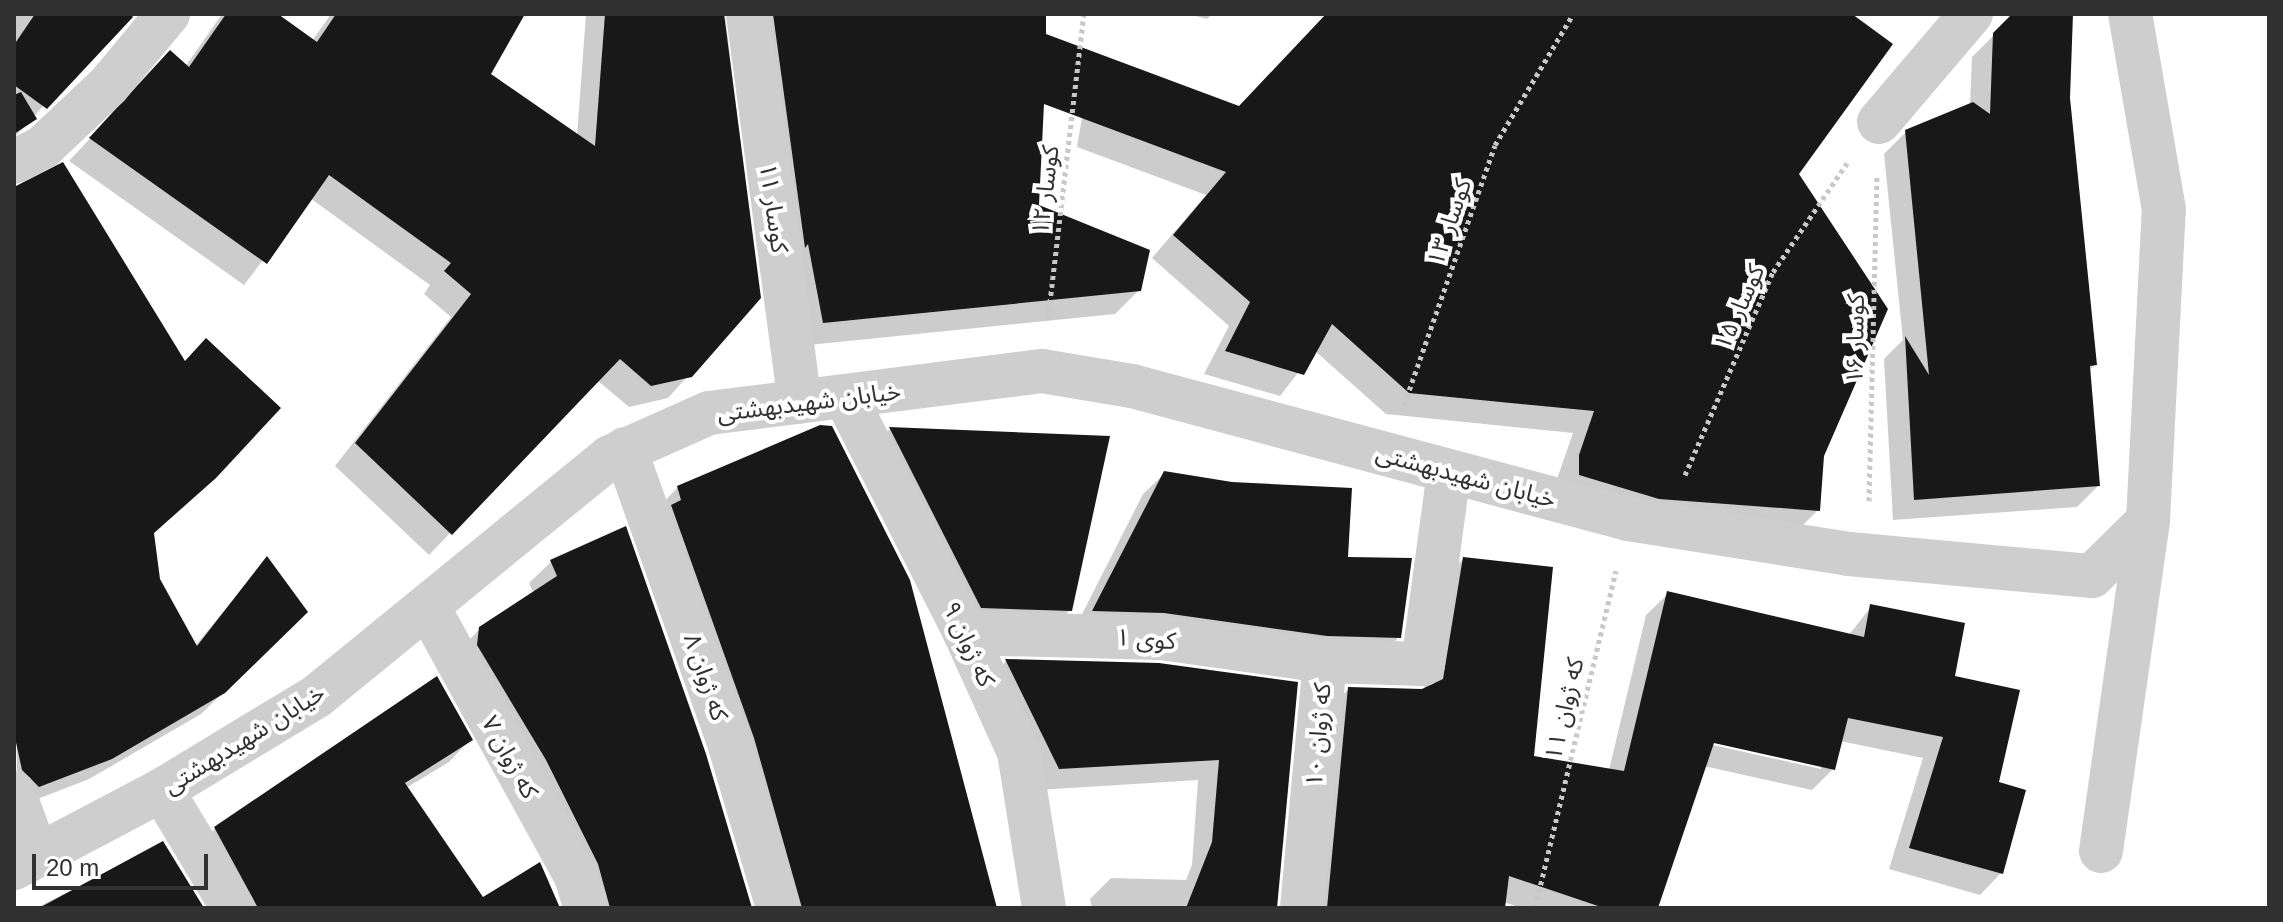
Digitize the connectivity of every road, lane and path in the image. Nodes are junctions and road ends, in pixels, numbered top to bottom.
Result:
1 (168, 14) edge
2 (748, 14) edge
3 (1084, 14) edge
4 (1573, 14) edge
5 (1971, 14) edge
6 (2130, 14) edge
7 (1879, 122) junction
8 (14, 162) edge
9 (1042, 371) junction
10 (845, 396) junction
11 (800, 402) junction
12 (625, 449) junction
13 (1386, 455) junction
14 (1449, 472) junction
15 (2148, 521) junction
16 (1646, 522) junction
17 (1867, 555) junction
18 (429, 609) junction
19 (965, 633) junction
20 (1325, 661) junction
21 (162, 790) junction
22 (14, 793) edge
23 (2101, 851) dead end
24 (25, 862) edge
25 (233, 908) edge
26 (586, 908) edge
27 (778, 908) edge
28 (1044, 908) edge
29 (1302, 908) edge
30 (1535, 908) edge

1 - 8 street
2 - 11 street, کوسار ۱۱
3 - 9 path, کوسار ۱۲
4 - 13 path, کوسار ۱۳
5 - 7 street
6 - 15 street
7 - 16 path, کوسار ۱۵
7 - 17 path, کوسار ۱۶
9 - 10 street, خیابان شهیدبهشتی
9 - 13 street, خیابان شهیدبهشتی
10 - 11 street, خیابان شهیدبهشتی
10 - 19 street, که ژوان ۹
11 - 12 street, خیابان شهیدبهشتی
12 - 18 street, خیابان شهیدبهشتی
12 - 27 street, که ژوان ۸
13 - 14 street, خیابان شهیدبهشتی
14 - 16 street, خیابان شهیدبهشتی
14 - 20 street, که ژوان ۱۰
15 - 17 street, خیابان شهیدبهشتی
15 - 23 street
16 - 17 street, خیابان شهیدبهشتی
16 - 30 path, که ژوان ۱۱
18 - 21 street, خیابان شهیدبهشتی
18 - 26 street, که ژوان ۷
19 - 20 street, کوی ۱
19 - 28 street, که ژوان ۹
20 - 29 street, که ژوان ۱۰
21 - 24 street, خیابان شهیدبهشتی
21 - 25 street
22 - 24 street

